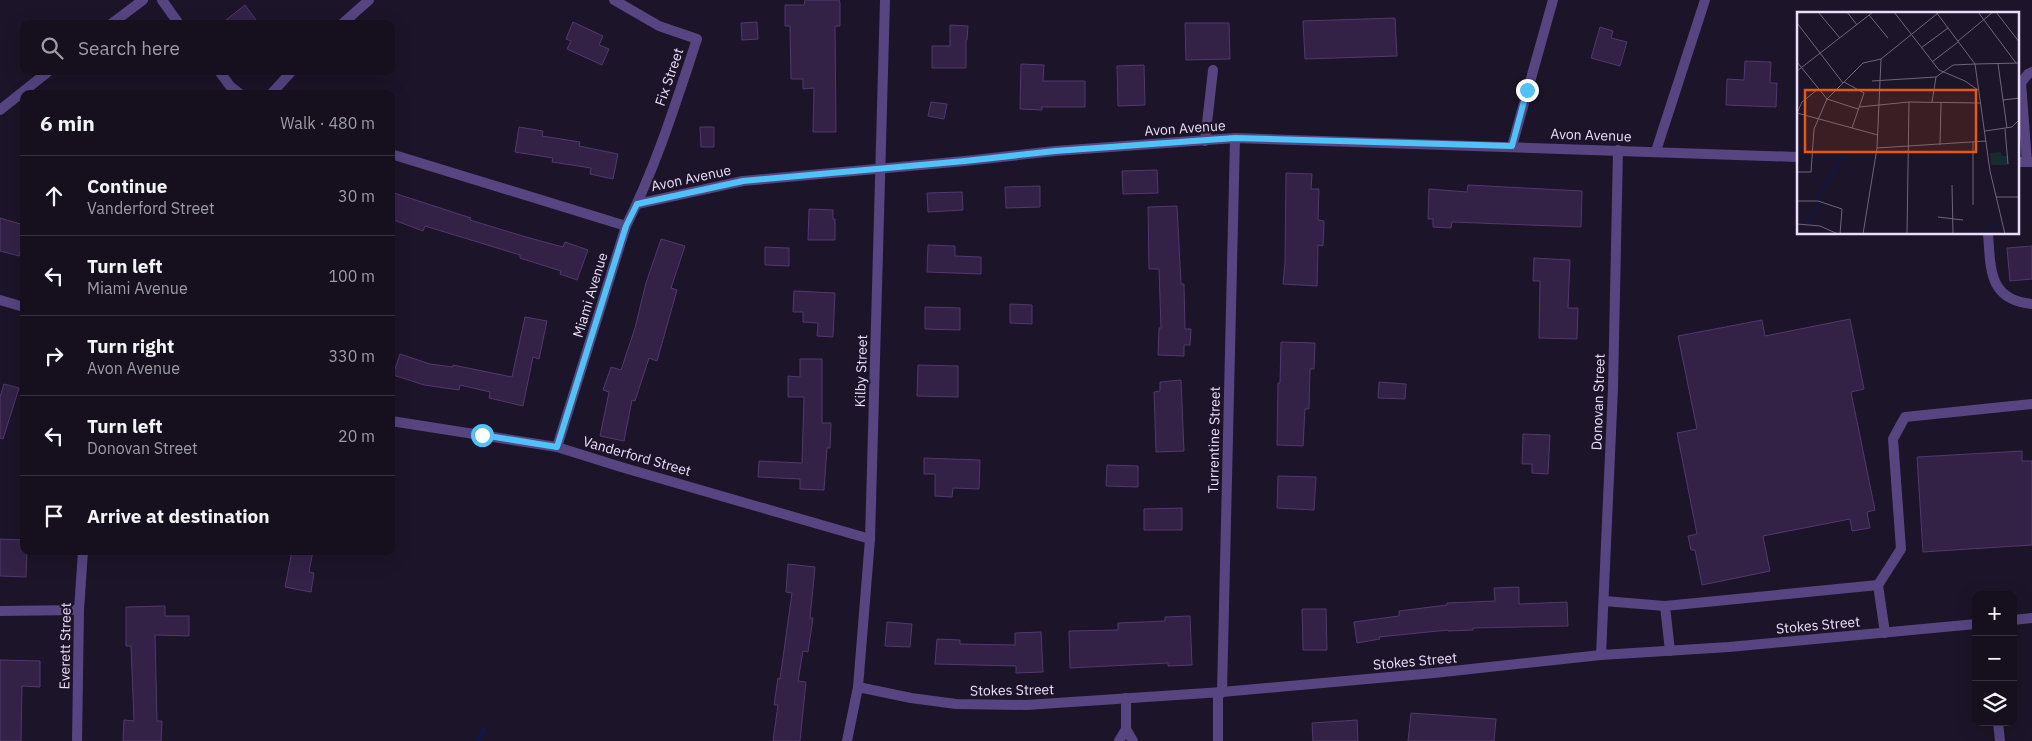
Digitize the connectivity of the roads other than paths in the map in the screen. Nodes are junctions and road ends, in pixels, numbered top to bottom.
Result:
1 (142, 0) edge
2 (162, 0) edge
3 (369, 0) edge
4 (614, 0) edge
5 (885, 0) edge
6 (1553, 0) edge
7 (1705, 0) edge
8 (116, 20) edge
9 (176, 20) edge
10 (346, 20) edge
11 (1213, 70) dead end
12 (2032, 72) edge
13 (44, 75) edge
14 (222, 75) edge
15 (288, 75) edge
16 (25, 90) edge
17 (235, 90) edge
18 (275, 90) edge
19 (20, 94) edge
20 (2020, 95) edge
21 (0, 110) edge
22 (1235, 138) junction
23 (1205, 141) junction
24 (1512, 146) junction
25 (1618, 150) junction
26 (1656, 151) junction
27 (656, 154) joint
28 (395, 155) edge
29 (1797, 157) edge
30 (2026, 162) edge
31 (880, 169) junction
32 (637, 204) junction
33 (626, 226) junction
34 (1988, 235) edge
35 (0, 300) edge
36 (2032, 304) edge
37 (20, 306) edge
38 (2032, 404) edge
39 (395, 422) edge
40 (557, 447) junction
41 (870, 539) junction
42 (83, 555) edge
43 (1878, 585) junction
44 (1604, 601) junction
45 (1665, 606) junction
46 (79, 610) junction
47 (0, 611) edge
48 (2032, 618) edge
49 (2017, 620) edge
50 (1972, 624) edge
51 (1884, 633) junction
52 (1670, 651) junction
53 (1601, 655) junction
54 (858, 687) junction
55 (1222, 692) junction
56 (1126, 698) junction
57 (1998, 726) edge
58 (1126, 729) junction
59 (77, 741) edge
60 (847, 741) edge
61 (1119, 741) edge
62 (1133, 741) edge
63 (1218, 741) edge
64 (2000, 741) edge

1 - 8 street
2 - 9 street
3 - 10 street
4 - 27 street, Fix Street
5 - 31 street, Kilby Street
6 - 24 street
7 - 26 street
11 - 23 street
12 - 20 street
13 - 16 street
14 - 17 street
15 - 18 street
19 - 21 street
20 - 30 street
22 - 23 street, Avon Avenue
22 - 24 street, Avon Avenue
22 - 55 street, Turrentine Street
23 - 31 street, Avon Avenue
24 - 25 street, Avon Avenue
25 - 26 street, Avon Avenue
25 - 44 street, Donovan Street
26 - 29 street, Avon Avenue
27 - 32 street, Miami Avenue
28 - 33 street
31 - 32 street, Avon Avenue
31 - 41 street, Kilby Street
32 - 33 street, Miami Avenue
33 - 40 street, Miami Avenue
34 - 36 street
35 - 37 street
38 - 43 street
39 - 40 street, Vanderford Street
40 - 41 street, Vanderford Street
41 - 54 street, Kilby Street
42 - 46 street, Everett Street
43 - 45 street
43 - 51 street
44 - 45 street
44 - 53 street, Donovan Street
45 - 52 street
46 - 47 street
46 - 59 street, Everett Street
48 - 49 street
50 - 51 street, Stokes Street
51 - 52 street, Stokes Street
52 - 53 street, Stokes Street
53 - 55 street, Stokes Street
54 - 56 street, Stokes Street
54 - 60 street, Kilby Street
55 - 56 street, Stokes Street
55 - 63 street, Turrentine Street
56 - 58 street
57 - 64 street
58 - 61 street
58 - 62 street

